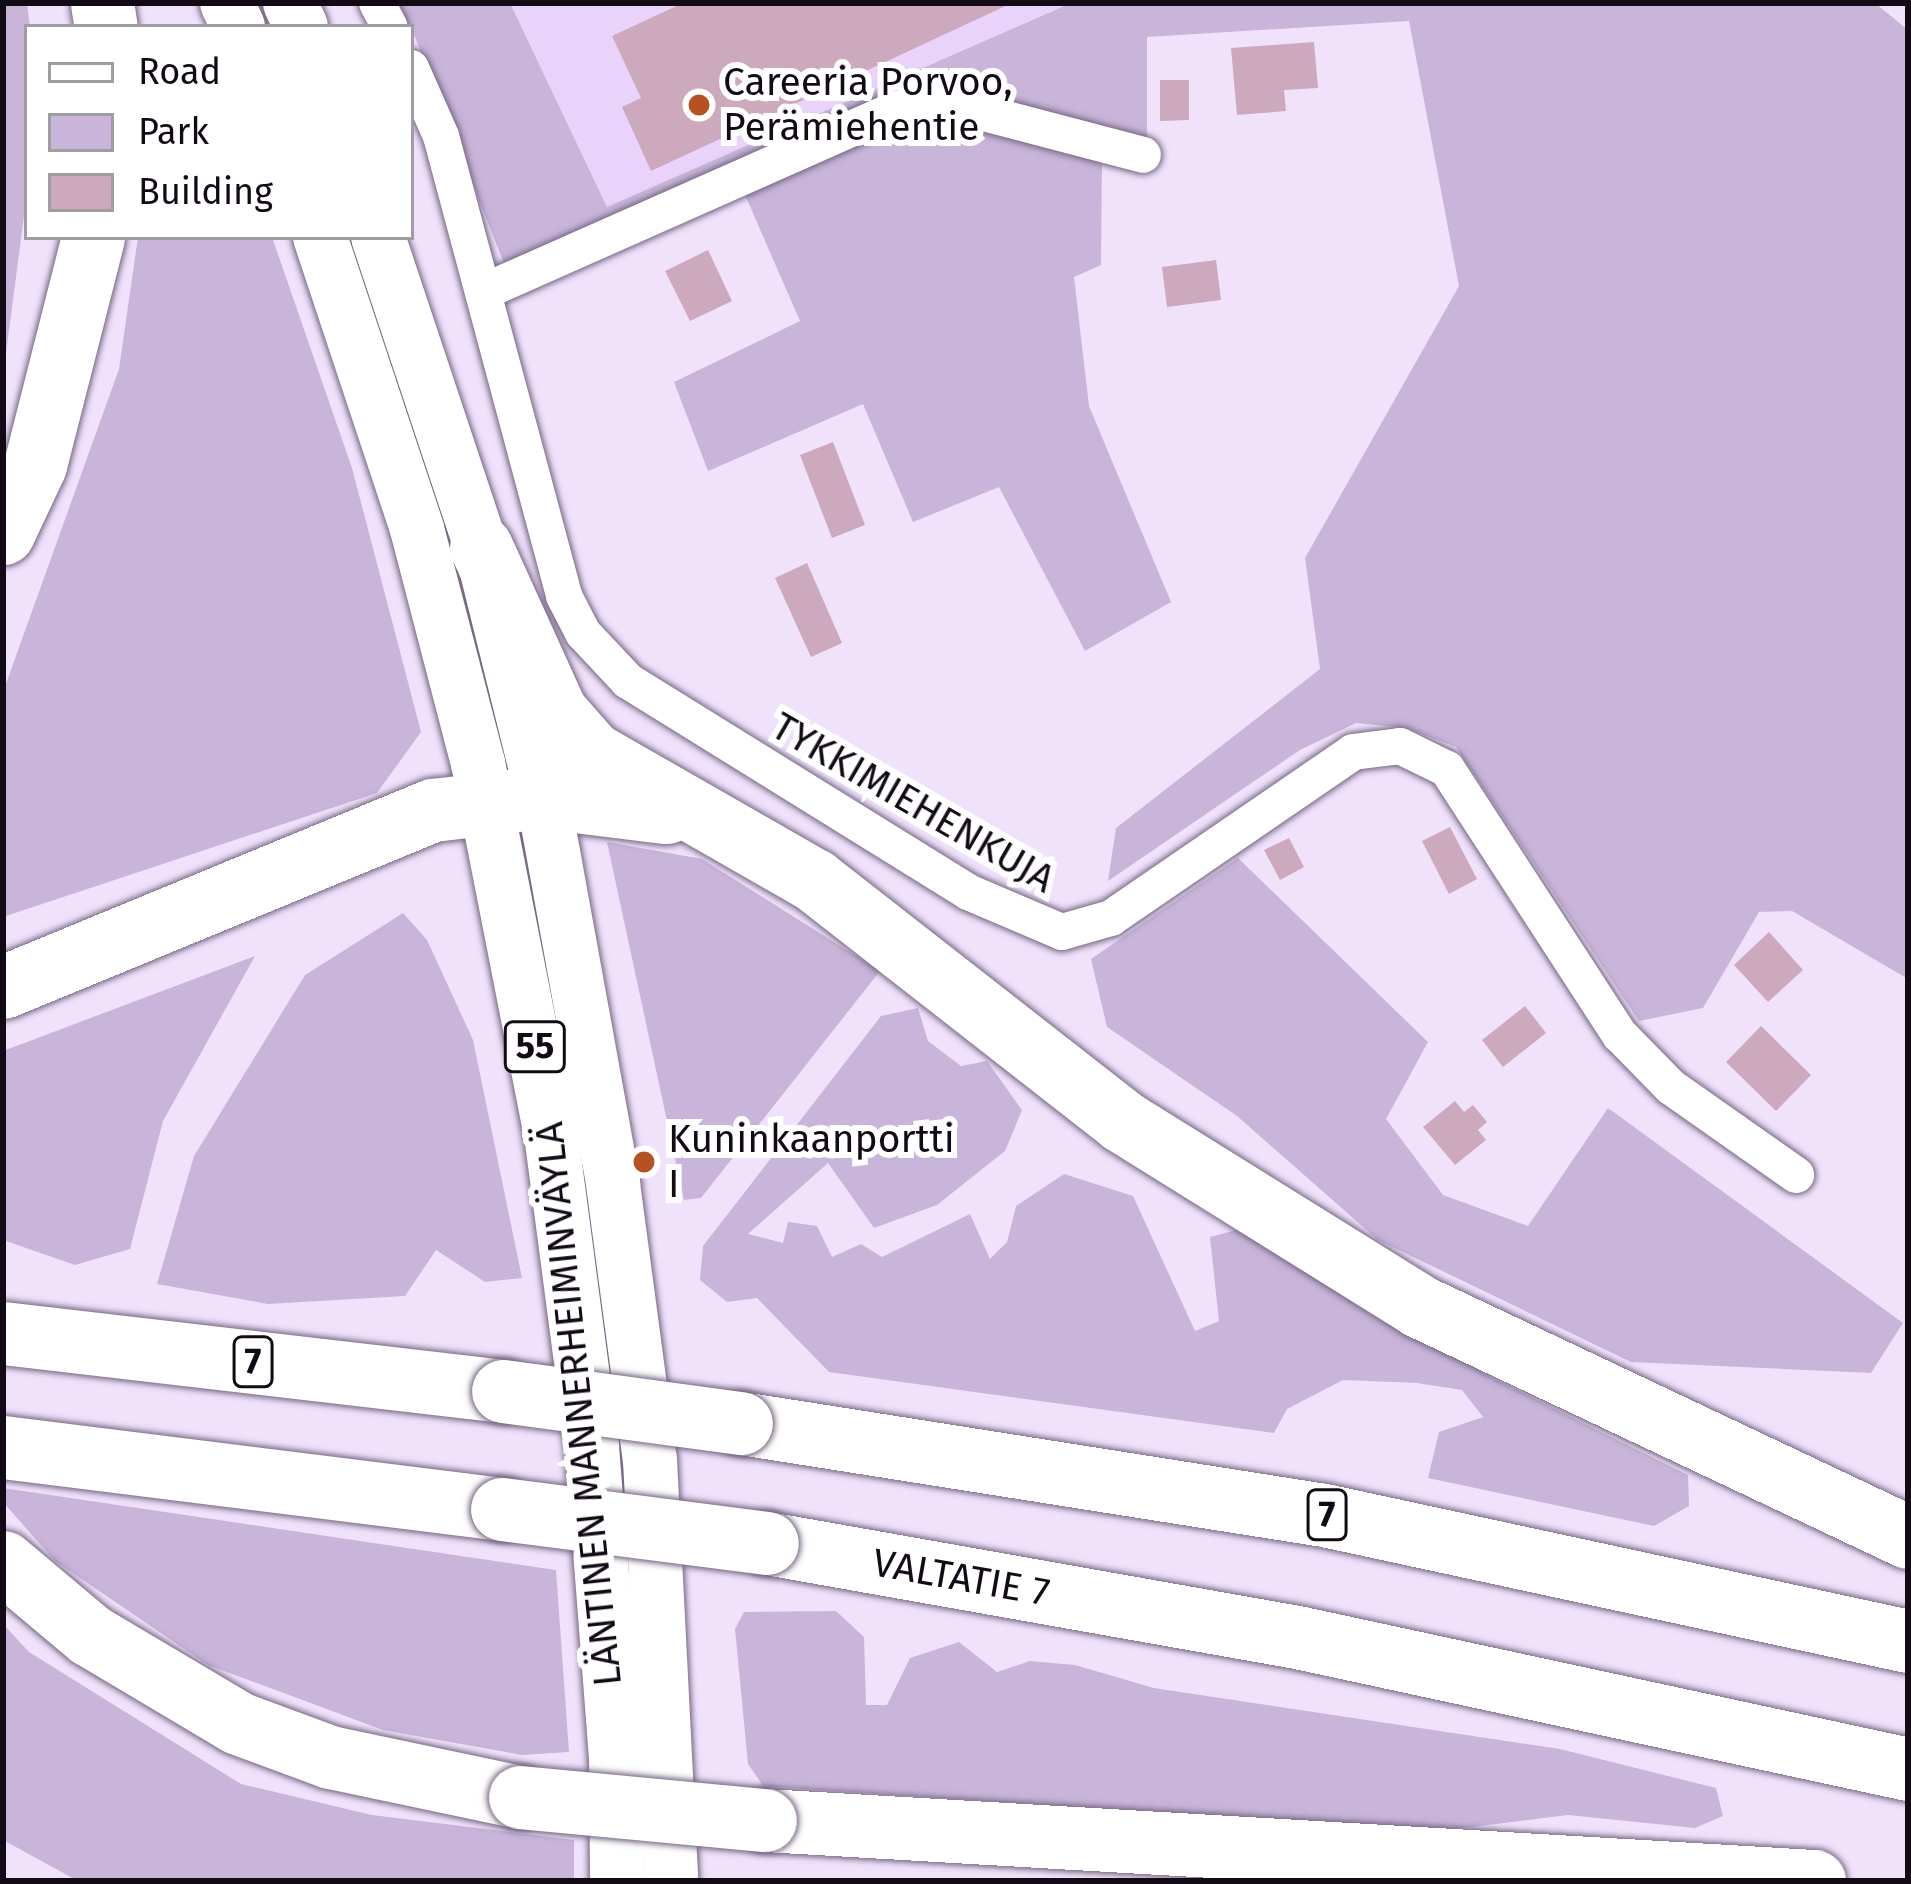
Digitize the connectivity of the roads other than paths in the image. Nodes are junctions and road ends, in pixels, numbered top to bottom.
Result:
1 (414, 75) edge
2 (1143, 155) dead end
3 (93, 240) edge
4 (321, 240) edge
5 (379, 240) edge
6 (484, 292) junction
7 (3, 533) edge
8 (481, 547) junction
9 (515, 798) junction
10 (725, 828) junction
11 (3, 987) edge
12 (1796, 1175) dead end
13 (3, 1334) edge
14 (4, 1448) edge
15 (1908, 1537) edge
16 (3, 1562) edge
17 (1908, 1641) edge
18 (1908, 1769) edge
19 (1631, 1869) junction
20 (617, 1881) edge
21 (670, 1881) edge
22 (1287, 1881) edge
23 (1814, 1881) edge

1 - 6 street, TYKKIMIEHENKUJA
2 - 6 street
3 - 7 highway
4 - 9 main road, LÄNTINEN MANNERHEIMINVÄYLÄ / 55
5 - 8 main road, LÄNTINEN MANNERHEIMINVÄYLÄ / 55
6 - 12 street, TYKKIMIEHENKUJA
8 - 9 main road, LÄNTINEN MANNERHEIMINVÄYLÄ / 55
8 - 10 highway
9 - 10 highway
9 - 11 highway
9 - 20 main road, LÄNTINEN MANNERHEIMINVÄYLÄ / 55
9 - 21 main road, LÄNTINEN MANNERHEIMINVÄYLÄ / 55
10 - 15 highway
13 - 17 highway, 7, bridge
14 - 18 highway, VALTATIE 7, bridge
16 - 19 highway, bridge
19 - 22 highway
19 - 23 highway

